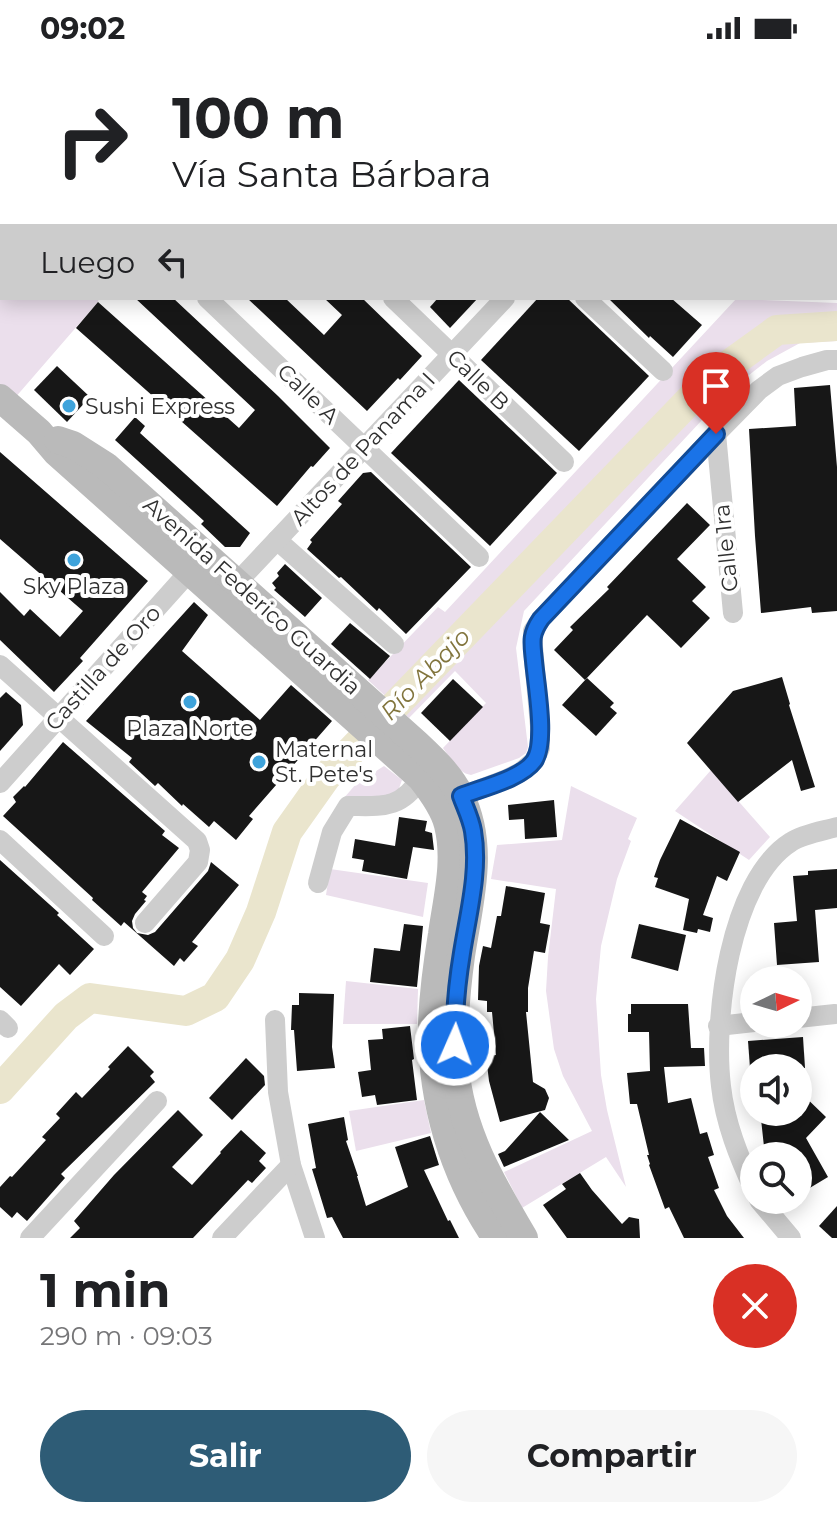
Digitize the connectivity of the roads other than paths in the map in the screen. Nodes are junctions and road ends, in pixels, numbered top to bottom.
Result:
1 (209, 300) edge
2 (395, 300) edge
3 (503, 300) edge
4 (587, 300) edge
5 (452, 355) junction
6 (837, 360) edge
7 (663, 371) dead end
8 (0, 398) edge
9 (716, 434) junction
10 (364, 448) junction
11 (564, 462) dead end
12 (679, 473) junction
13 (721, 491) junction
14 (277, 540) junction
15 (479, 557) dead end
16 (197, 563) junction
17 (229, 591) junction
18 (733, 613) dead end
19 (394, 644) dead end
20 (0, 665) edge
21 (58, 718) junction
22 (414, 761) junction
23 (0, 783) edge
24 (450, 800) junction
25 (837, 827) edge
26 (0, 840) edge
27 (318, 883) dead end
28 (145, 923) dead end
29 (104, 936) dead end
30 (836, 1014) edge
31 (812, 1017) edge
32 (275, 1020) dead end
33 (740, 1024) edge
34 (718, 1026) junction
35 (157, 1101) dead end
36 (452, 1115) junction
37 (740, 1157) edge
38 (291, 1165) junction
39 (771, 1214) edge
40 (37, 1236) edge
41 (222, 1238) edge
42 (315, 1238) edge
43 (496, 1238) edge
44 (524, 1238) edge
45 (791, 1238) edge

1 - 10 street, Calle A
2 - 5 street, Calle B
3 - 5 street, Altos de Panama I
4 - 7 street
5 - 10 street, Altos de Panama I
5 - 11 street, Calle B
6 - 9 street
8 - 16 street, Avenida Federico Guardia
9 - 12 street
9 - 13 street, Calle 1ra
10 - 14 street, Altos de Panama I
10 - 15 street, Calle A
12 - 13 street
12 - 24 street
13 - 18 street, Calle 1ra
14 - 17 street, Altos de Panama I
14 - 19 street
16 - 17 street, Avenida Federico Guardia
16 - 21 street, Castilla de Oro
17 - 22 street, Avenida Federico Guardia
20 - 21 street
21 - 23 street, Castilla de Oro
21 - 28 street
22 - 24 street, Avenida Federico Guardia
22 - 27 street
24 - 36 street, Avenida Federico Guardia
25 - 34 street
26 - 29 street
30 - 31 street
32 - 38 street
33 - 34 street
34 - 37 street
35 - 40 street
36 - 43 street, Avenida Federico Guardia
36 - 44 street, Avenida Federico Guardia
38 - 41 street
38 - 42 street
39 - 45 street

